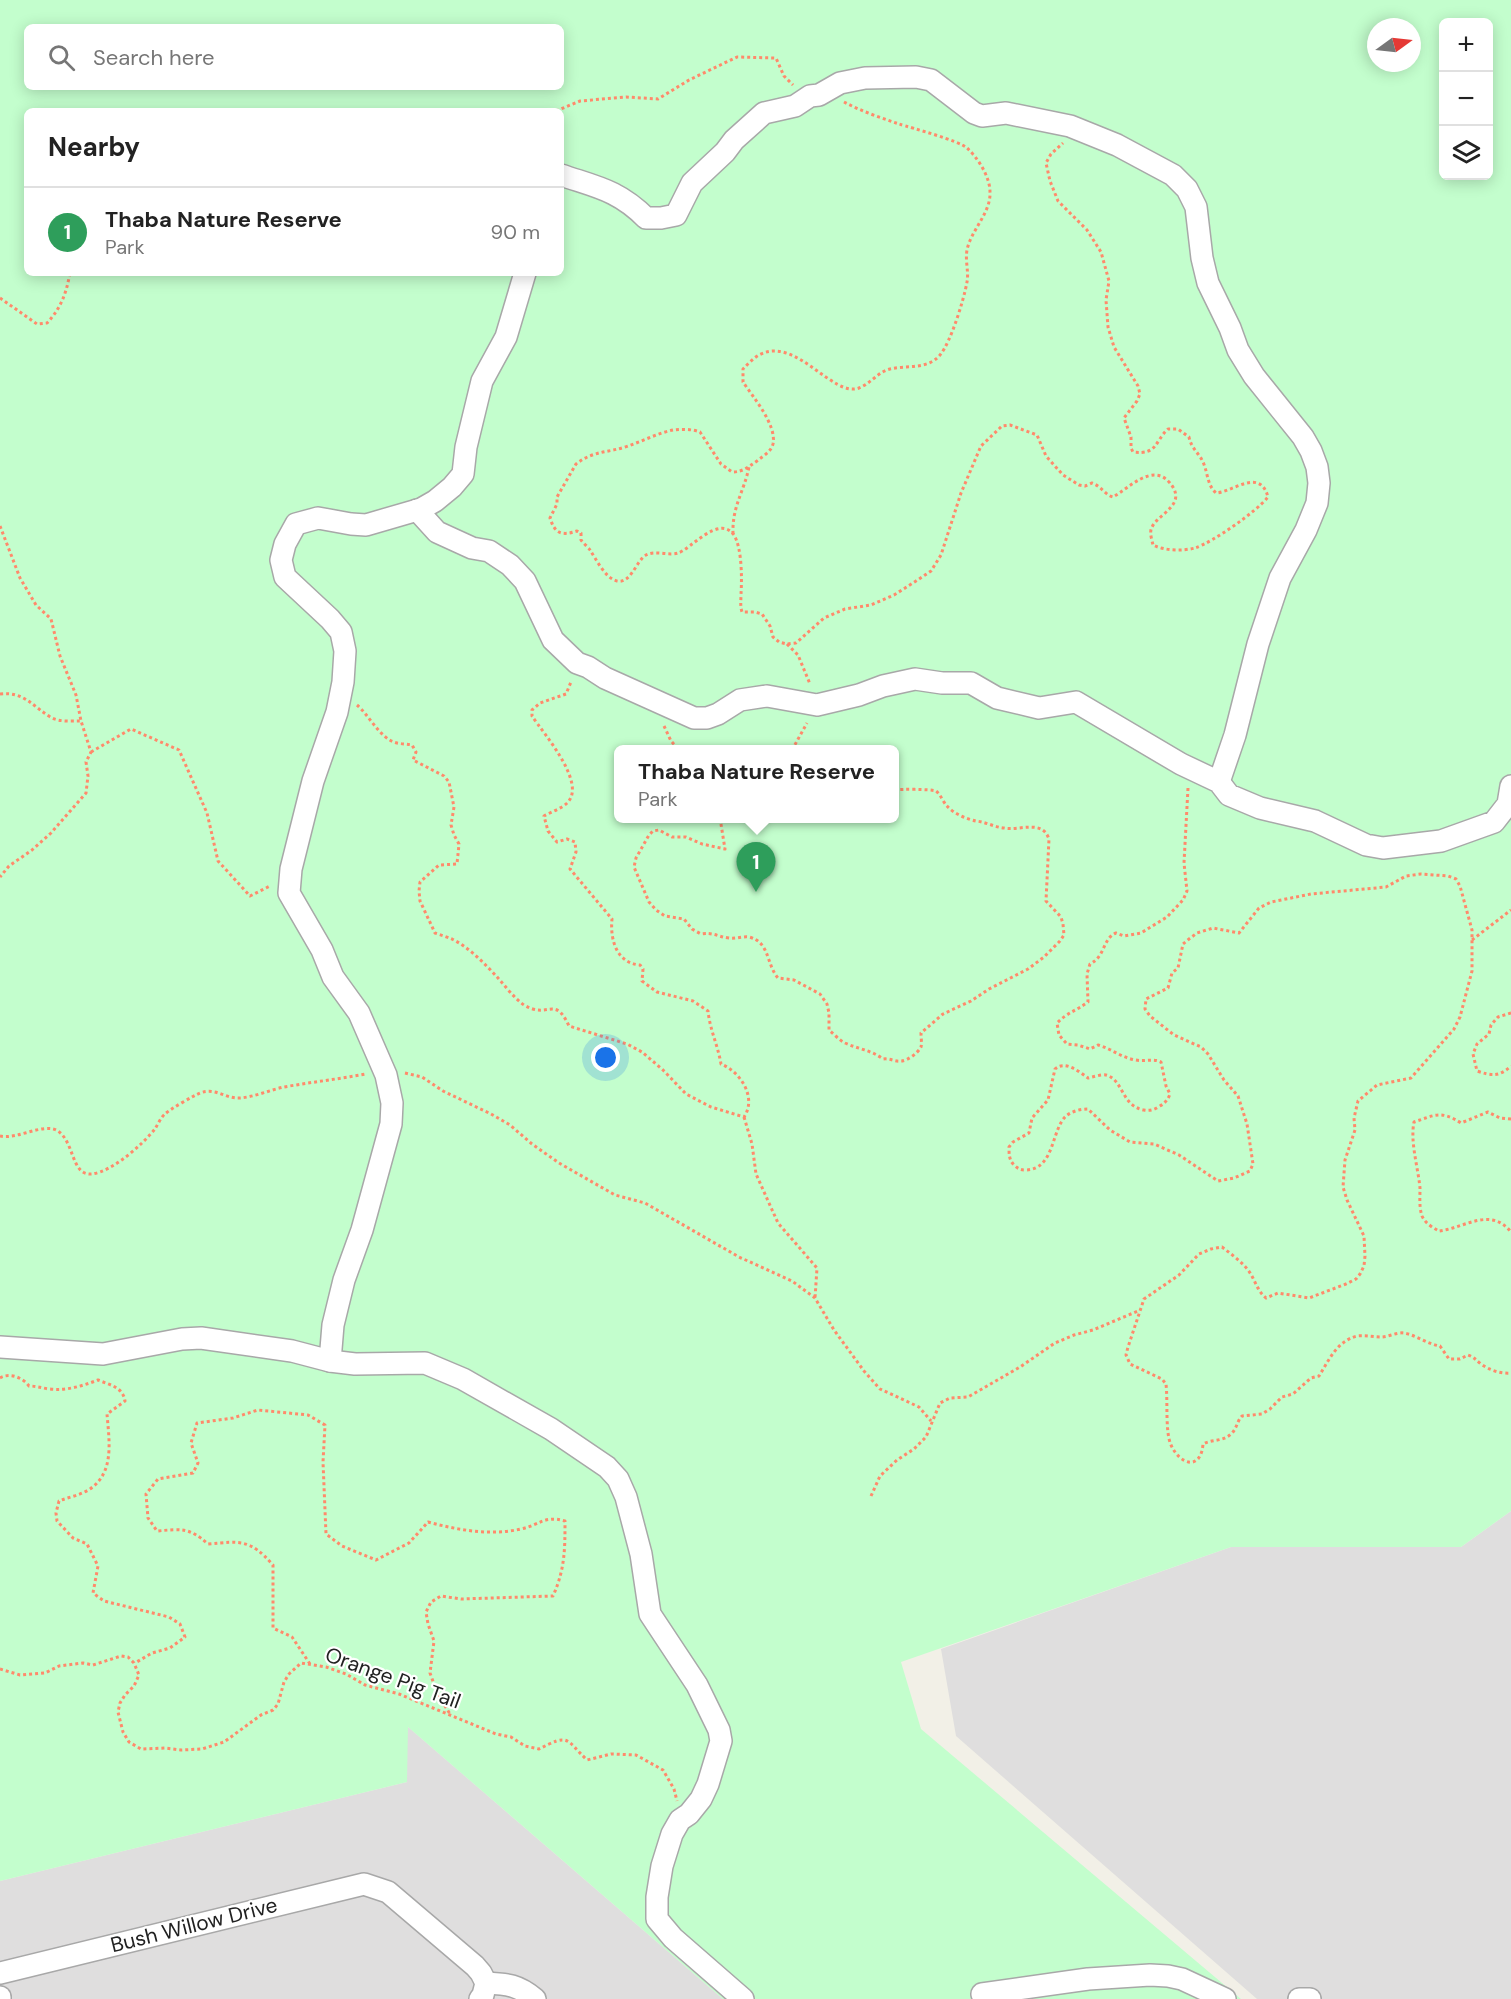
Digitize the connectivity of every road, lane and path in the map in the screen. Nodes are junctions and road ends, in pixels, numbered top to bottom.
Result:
1 (819, 95) junction
2 (563, 108) edge
3 (1082, 131) junction
4 (564, 176) edge
5 (69, 276) edge
6 (524, 276) edge
7 (0, 298) edge
8 (749, 467) junction
9 (417, 510) junction
10 (0, 526) edge
11 (733, 534) junction
12 (788, 644) junction
13 (577, 663) junction
14 (343, 682) junction
15 (0, 694) edge
16 (817, 705) junction
17 (81, 721) junction
18 (795, 745) edge
19 (91, 752) junction
20 (1181, 764) junction
21 (1219, 782) junction
22 (1511, 786) edge
23 (899, 790) edge
24 (721, 823) edge
25 (291, 869) junction
26 (0, 878) edge
27 (1511, 910) edge
28 (1471, 940) junction
29 (1511, 1013) edge
30 (1511, 1066) edge
31 (386, 1075) junction
32 (744, 1117) junction
33 (1511, 1119) edge
34 (0, 1136) edge
35 (1511, 1232) edge
36 (815, 1298) junction
37 (1140, 1310) junction
38 (0, 1347) edge
39 (330, 1361) junction
40 (1511, 1373) edge
41 (0, 1377) edge
42 (931, 1421) junction
43 (872, 1496) dead end
44 (134, 1663) junction
45 (310, 1664) junction
46 (0, 1669) edge
47 (450, 1714) junction
48 (680, 1820) junction
49 (0, 1972) edge
50 (483, 1991) edge
51 (981, 1994) dead end
52 (535, 1999) edge
53 (743, 1999) edge
54 (1225, 1999) edge
55 (1299, 1999) edge
56 (1310, 1999) edge

1 - 2 path
1 - 3 street
1 - 4 street
1 - 8 path
3 - 12 path
3 - 21 street
5 - 7 path
6 - 9 street
8 - 11 path
8 - 11 path
9 - 13 street
9 - 14 street
10 - 17 path
11 - 12 path
12 - 16 path
13 - 16 street
13 - 32 path
14 - 25 street
14 - 32 path
15 - 17 path
16 - 18 path
16 - 20 street
17 - 19 path
19 - 25 path
19 - 26 path
20 - 21 street
20 - 28 path
21 - 22 street
23 - 24 path
25 - 31 street
27 - 28 path
28 - 37 path
29 - 30 path
31 - 34 path
31 - 36 path
31 - 39 street
32 - 36 path
33 - 35 path
36 - 42 path
37 - 40 path
37 - 42 path
38 - 39 street
39 - 48 street
41 - 44 path
42 - 43 path
44 - 45 path, Orange Pig Tail
44 - 46 path
45 - 47 path, Orange Pig Tail
45 - 47 path
47 - 48 path, Orange Pig Tail
48 - 53 street
49 - 50 street, Bush Willow Drive
50 - 52 street
51 - 54 street
55 - 56 street

